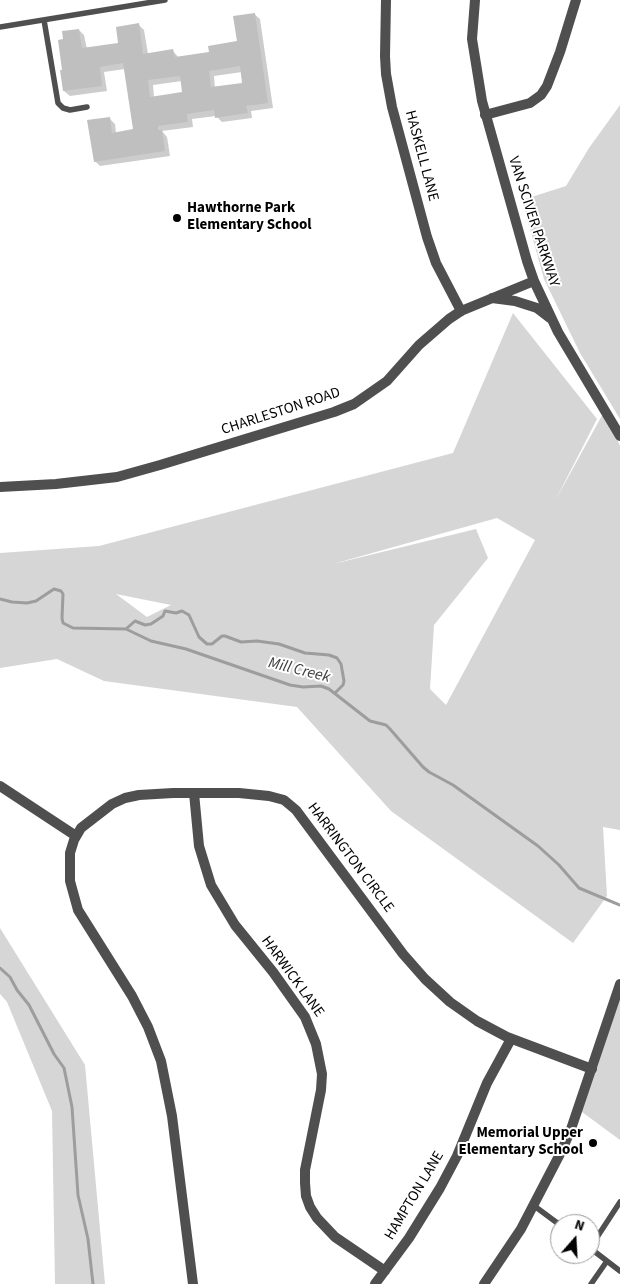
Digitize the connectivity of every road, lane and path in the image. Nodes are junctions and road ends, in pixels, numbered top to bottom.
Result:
1 (165, 0) edge
2 (386, 0) edge
3 (475, 0) edge
4 (576, 0) edge
5 (44, 20) junction
6 (0, 27) edge
7 (87, 107) dead end
8 (485, 115) junction
9 (534, 281) junction
10 (490, 298) junction
11 (461, 311) junction
12 (552, 321) junction
13 (620, 436) edge
14 (0, 487) edge
15 (0, 786) edge
16 (194, 794) junction
17 (76, 836) junction
18 (620, 984) edge
19 (511, 1039) junction
20 (592, 1069) junction
21 (620, 1202) edge
22 (534, 1205) junction
23 (550, 1217) edge
24 (600, 1233) edge
25 (600, 1256) edge
26 (607, 1261) junction
27 (620, 1270) edge
28 (385, 1271) junction
29 (193, 1284) edge
30 (375, 1284) edge
31 (484, 1284) edge
32 (590, 1284) edge

1 - 5 lane
2 - 11 street, HASKELL LANE
3 - 8 street, VAN SCIVER PARKWAY
4 - 8 street
5 - 6 lane
5 - 7 lane
8 - 9 street, VAN SCIVER PARKWAY
9 - 10 street, CHARLESTON ROAD
9 - 12 street, VAN SCIVER PARKWAY
10 - 11 street, CHARLESTON ROAD
10 - 12 street
11 - 14 street, CHARLESTON ROAD
12 - 13 street, VAN SCIVER PARKWAY
15 - 17 street
16 - 17 street, HARRINGTON CIRCLE
16 - 19 street, HARRINGTON CIRCLE
16 - 28 street, HARWICK LANE
17 - 29 street, HARRINGTON CIRCLE
18 - 20 street
19 - 20 street, HARRINGTON CIRCLE
19 - 28 street, HAMPTON LANE
20 - 22 street
21 - 24 lane
22 - 23 lane
22 - 31 street
25 - 26 lane
26 - 27 lane
26 - 32 lane
28 - 30 street, HAMPTON LANE

